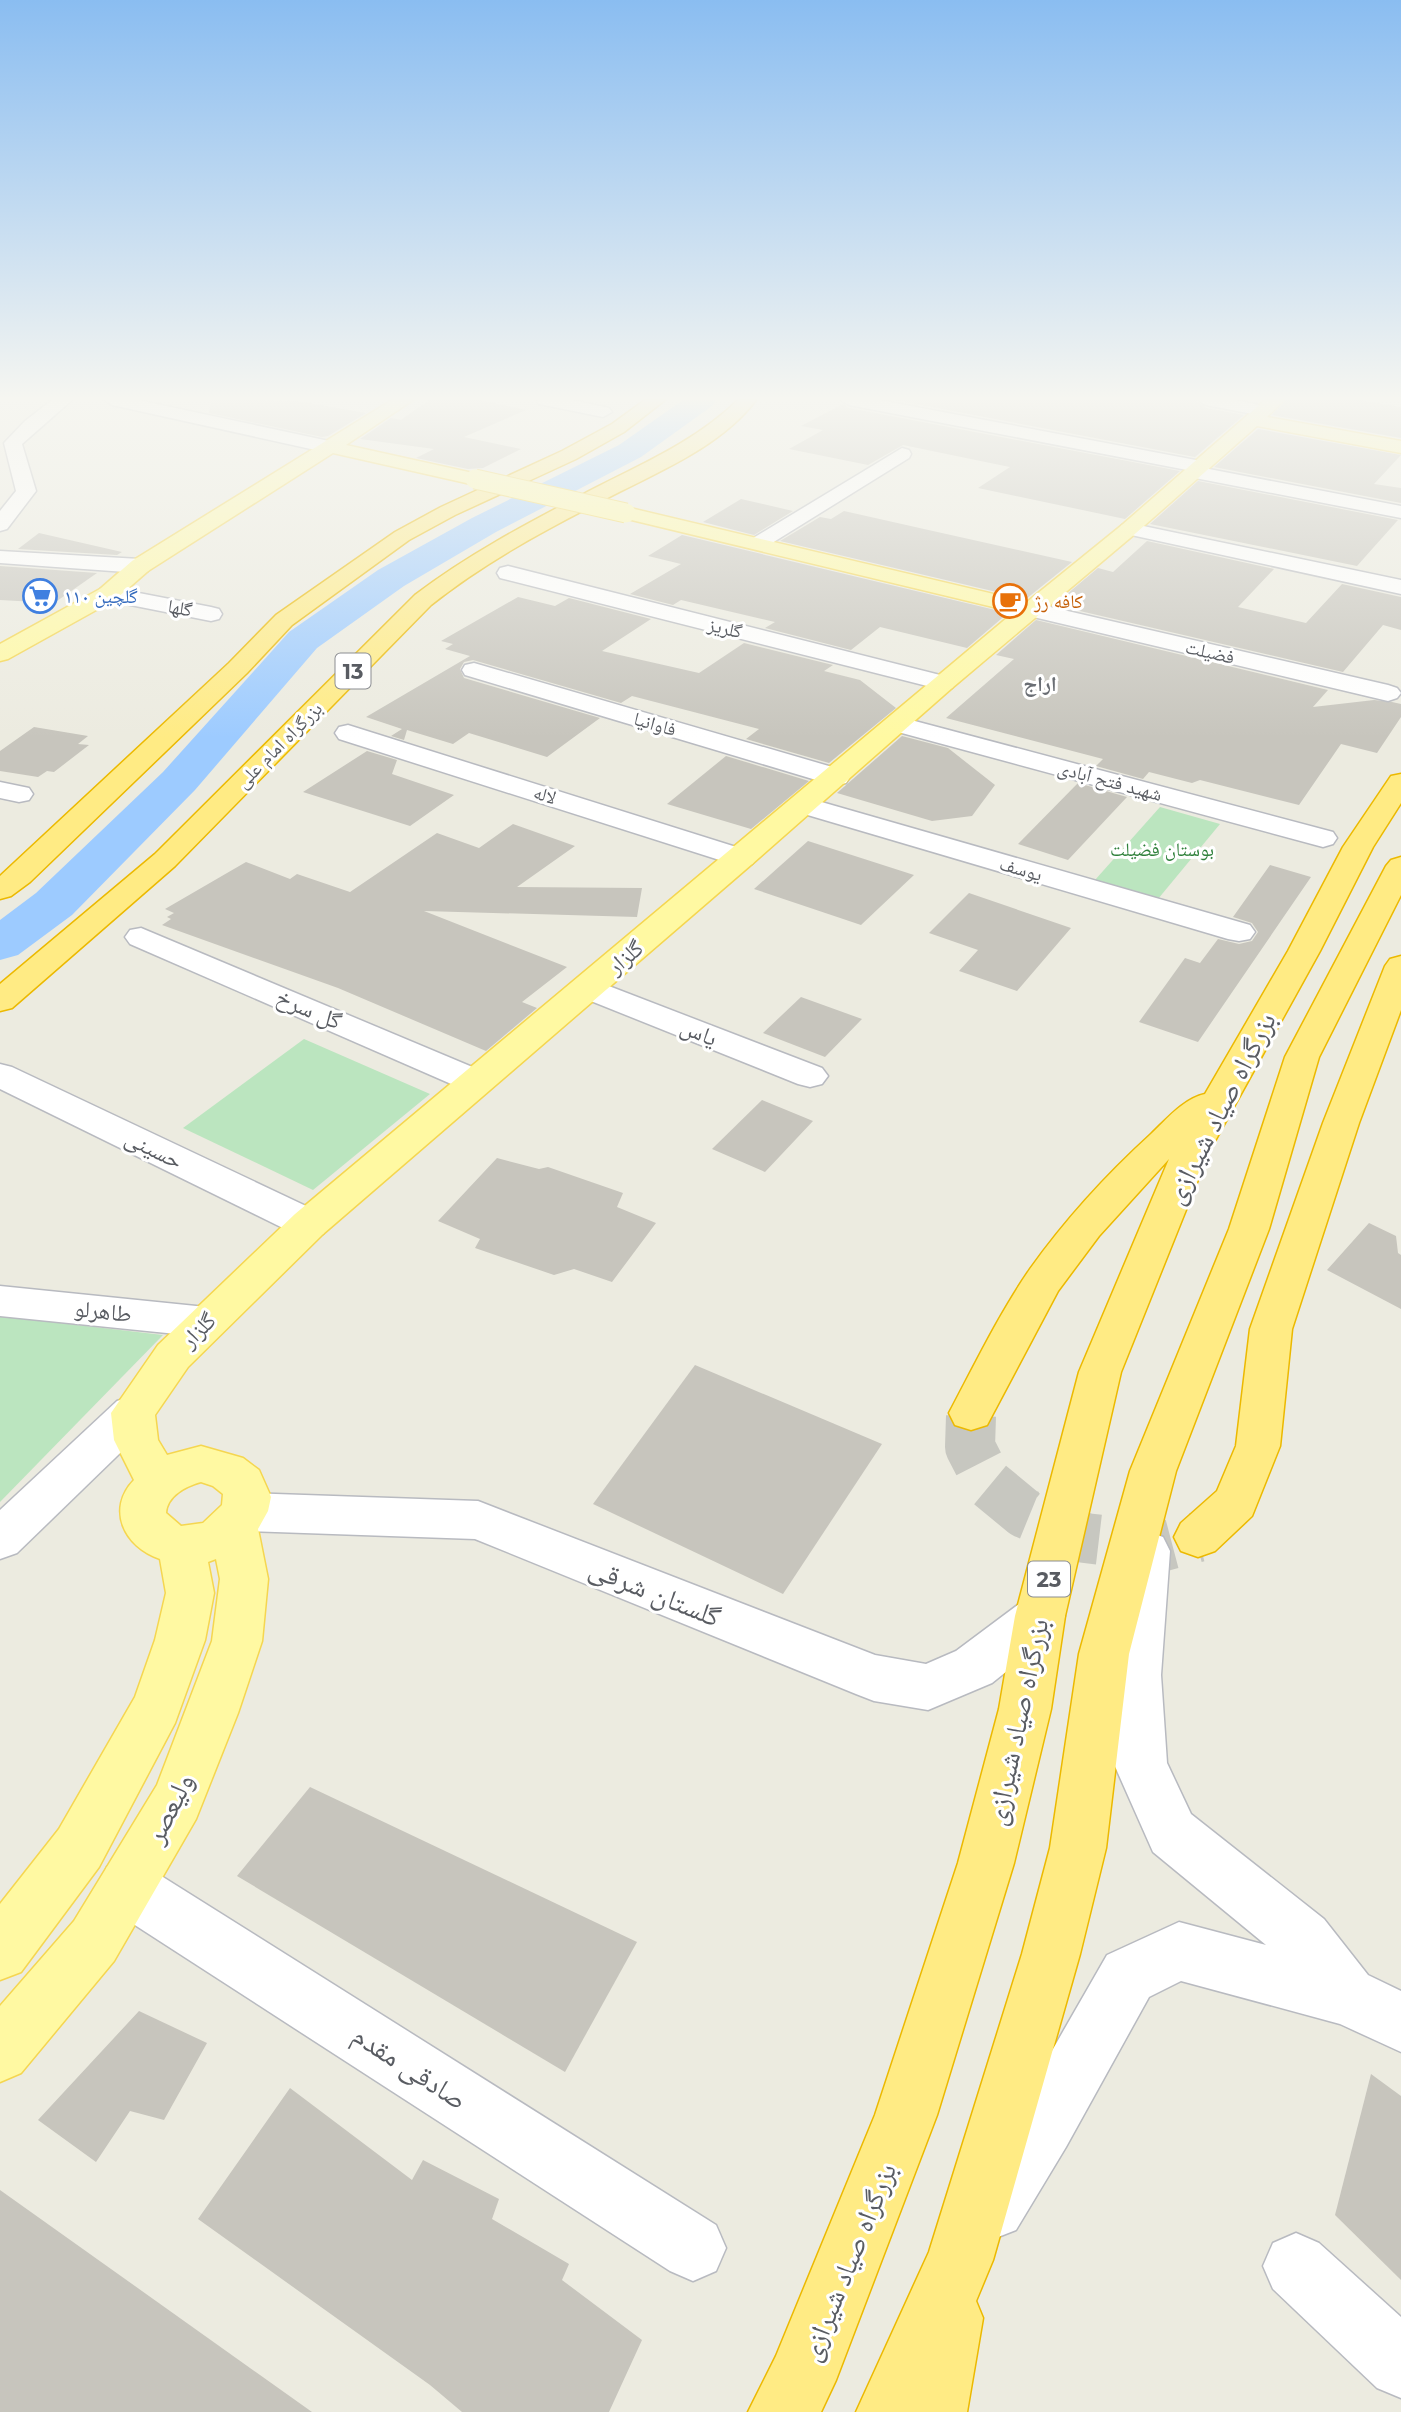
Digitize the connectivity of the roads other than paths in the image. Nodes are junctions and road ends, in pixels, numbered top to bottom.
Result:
1 (225, 513) edge
2 (445, 513) edge
3 (562, 513) edge
4 (624, 513) edge
5 (808, 513) edge
6 (1148, 513) edge
7 (1129, 529) junction
8 (757, 544) junction
9 (0, 557) edge
10 (140, 566) junction
11 (508, 573) dead end
12 (1401, 587) edge
13 (108, 594) junction
14 (1033, 610) junction
15 (211, 614) dead end
16 (0, 654) edge
17 (474, 670) dead end
18 (943, 683) junction
19 (1388, 693) dead end
20 (896, 724) junction
21 (348, 733) dead end
22 (836, 777) junction
23 (1401, 782) edge
24 (804, 805) junction
25 (1323, 838) dead end
26 (742, 858) junction
27 (1401, 866) edge
28 (0, 890) edge
29 (1240, 932) dead end
30 (141, 937) dead end
31 (1401, 966) edge
32 (588, 988) junction
33 (0, 1001) edge
34 (0, 1075) edge
35 (810, 1076) dead end
36 (477, 1082) junction
37 (1228, 1085) junction
38 (309, 1224) junction
39 (0, 1301) edge
40 (206, 1322) junction
41 (133, 1413) junction
42 (971, 1413) tunnel mouth
43 (1153, 1471) junction
44 (159, 1484) junction
45 (239, 1519) junction
46 (1198, 1537) tunnel mouth
47 (0, 1539) edge
48 (181, 1546) junction
49 (1040, 1616) junction
50 (127, 1886) junction
51 (0, 1951) edge
52 (1348, 1996) junction
53 (1401, 2022) edge
54 (0, 2052) edge
55 (693, 2248) dead end
56 (960, 2260) junction
57 (1296, 2266) dead end
58 (1401, 2364) edge
59 (785, 2401) edge
60 (891, 2412) edge
61 (932, 2412) edge

1 - 10 main road
2 - 28 highway
3 - 33 highway, بزرگراه امام علی / 13
4 - 8 main road, bridge
5 - 8 street
6 - 7 main road, گلزار
7 - 12 street
7 - 14 main road, گلزار
8 - 14 main road
9 - 10 street
10 - 13 main road
11 - 18 street, گلریز
13 - 15 street, گلها
13 - 16 main road
14 - 18 main road, گلزار
14 - 19 street, فضیلت
17 - 22 street, فاوانیا
18 - 20 main road, گلزار
20 - 22 main road, گلزار
20 - 25 street, شهید فتح آبادی
21 - 26 street, لاله
22 - 24 main road, گلزار
23 - 37 highway, بزرگراه صیاد شیرازی / 23
24 - 26 main road, گلزار
24 - 29 street, یوسف
26 - 32 main road, گلزار
27 - 43 highway, بزرگراه صیاد شیرازی
30 - 36 street, گل سرخ
31 - 46 highway
32 - 35 street, یاس
32 - 36 main road, گلزار
34 - 38 street, حسینی
36 - 38 main road, گلزار
37 - 42 highway
37 - 49 highway, بزرگراه صیاد شیرازی / 23
38 - 40 main road, گلزار
39 - 40 street, طاهرلو
40 - 41 main road, گلزار
41 - 44 main road
41 - 47 street, گلزار
43 - 52 street
43 - 56 highway, بزرگراه صیاد شیرازی
44 - 45 main road
44 - 48 main road
45 - 48 main road
45 - 49 street, گلستان شرقی
45 - 50 main road, ولیعصر
48 - 51 main road
49 - 59 highway, بزرگراه صیاد شیرازی / 23
50 - 54 main road, ولیعصر
50 - 55 street, صادقی مقدم
52 - 53 street
52 - 56 street
56 - 60 highway, بزرگراه صیاد شیرازی
56 - 61 highway
57 - 58 street

